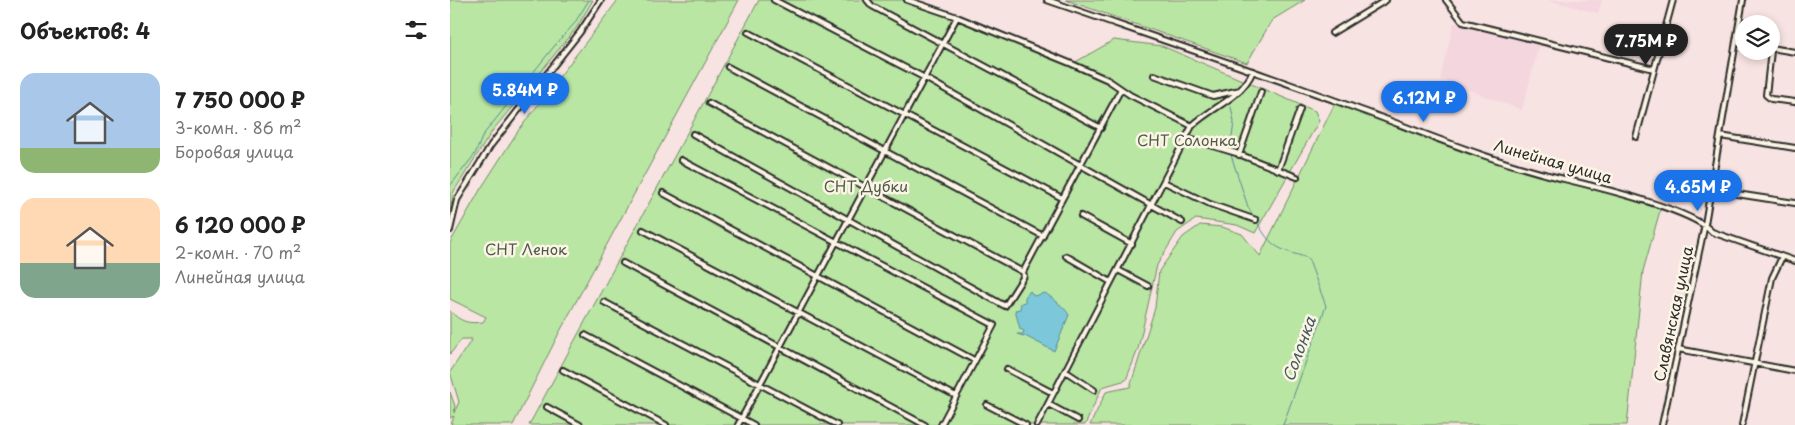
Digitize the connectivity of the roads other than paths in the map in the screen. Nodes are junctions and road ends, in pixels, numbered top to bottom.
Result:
1 (601, 0) edge
2 (774, 0) edge
3 (867, 0) edge
4 (908, 0) edge
5 (1046, 0) edge
6 (1386, 0) edge
7 (1446, 0) edge
8 (1673, 0) edge
9 (1744, 0) edge
10 (1741, 15) edge
11 (957, 16) junction
12 (748, 32) dead end
13 (1332, 33) dead end
14 (943, 44) junction
15 (1735, 48) edge
16 (1780, 51) edge
17 (1795, 52) edge
18 (1770, 60) edge
19 (728, 67) dead end
20 (1654, 70) junction
21 (1253, 71) junction
22 (1154, 75) dead end
23 (925, 78) junction
24 (1121, 89) junction
25 (1242, 89) junction
26 (1261, 92) dead end
27 (1795, 102) edge
28 (709, 103) dead end
29 (1300, 109) dead end
30 (905, 115) junction
31 (1192, 126) junction
32 (1101, 128) junction
33 (693, 134) dead end
34 (1720, 136) junction
35 (1636, 137) dead end
36 (1186, 138) junction
37 (1795, 148) edge
38 (885, 151) junction
39 (1239, 154) junction
40 (681, 160) dead end
41 (1082, 165) junction
42 (1278, 170) junction
43 (1297, 177) dead end
44 (1164, 182) junction
45 (866, 188) junction
46 (1711, 190) junction
47 (663, 193) dead end
48 (1062, 198) junction
49 (1795, 203) edge
50 (1152, 204) junction
51 (1081, 216) dead end
52 (849, 220) junction
53 (1256, 220) dead end
54 (1182, 222) dead end
55 (1705, 224) junction
56 (450, 230) edge
57 (643, 230) dead end
58 (1043, 236) junction
59 (837, 242) junction
60 (1132, 244) junction
61 (1066, 256) dead end
62 (1782, 257) junction
63 (1795, 261) edge
64 (623, 263) dead end
65 (1118, 270) junction
66 (1023, 272) junction
67 (818, 276) junction
68 (1111, 282) junction
69 (1148, 286) dead end
70 (604, 302) dead end
71 (798, 313) junction
72 (585, 335) dead end
73 (781, 347) junction
74 (1678, 349) junction
75 (974, 360) junction
76 (1754, 364) junction
77 (1007, 369) dead end
78 (563, 370) dead end
79 (1065, 371) junction
80 (1795, 371) edge
81 (761, 384) junction
82 (1094, 390) dead end
83 (1054, 393) junction
84 (956, 396) junction
85 (1048, 404) junction
86 (987, 405) dead end
87 (547, 407) dead end
88 (742, 418) junction
89 (1078, 420) dead end
90 (580, 425) edge
91 (666, 425) edge
92 (738, 425) edge
93 (754, 425) edge
94 (837, 425) edge
95 (926, 425) edge
96 (941, 425) edge
97 (1026, 425) edge
98 (1037, 425) edge
99 (1662, 425) edge
100 (1742, 425) edge

1 - 56 street
2 - 23 street
3 - 14 street
4 - 11 street
5 - 21 street, Линейная улица
6 - 13 street
7 - 20 street
8 - 20 street
9 - 10 street, Славянская улица
11 - 14 street
11 - 24 street
12 - 30 street
14 - 23 street
14 - 32 street
15 - 34 street, Славянская улица
16 - 17 street
18 - 27 street
19 - 38 street
20 - 35 street
21 - 25 street
21 - 55 street, Линейная улица
22 - 25 street
23 - 30 street
23 - 41 street
24 - 31 street
24 - 32 street
25 - 31 street
26 - 39 street
28 - 45 street
29 - 42 street
30 - 38 street
30 - 48 street
31 - 36 street
32 - 41 street
33 - 52 street
34 - 37 street
34 - 46 street, Славянская улица
36 - 39 street
36 - 44 street
38 - 45 street
38 - 58 street
39 - 42 street
40 - 59 street
41 - 48 street
41 - 50 street
42 - 43 street
44 - 50 street
44 - 53 street
45 - 52 street
45 - 66 street
46 - 49 street
46 - 55 street, Славянская улица
47 - 67 street
48 - 58 street
50 - 54 street
50 - 60 street
51 - 60 street
52 - 59 street
52 - 66 street
55 - 62 street, Линейная улица
55 - 74 street, Славянская улица
57 - 71 street
58 - 66 street
59 - 67 street
59 - 75 street
60 - 65 street
61 - 68 street
62 - 63 street, Линейная улица
62 - 76 street
64 - 73 street
65 - 68 street
65 - 69 street
67 - 71 street
67 - 75 street
68 - 79 street
70 - 81 street
71 - 73 street
71 - 84 street
72 - 88 street
73 - 81 street
73 - 95 street
74 - 76 street
74 - 99 street, Славянская улица
75 - 84 street
76 - 80 street
76 - 100 street
77 - 83 street
78 - 91 street
79 - 82 street
79 - 83 street
81 - 88 street
81 - 94 street
83 - 85 street
84 - 96 street
85 - 89 street
85 - 98 street
86 - 97 street
87 - 90 street
88 - 92 street
88 - 93 street

